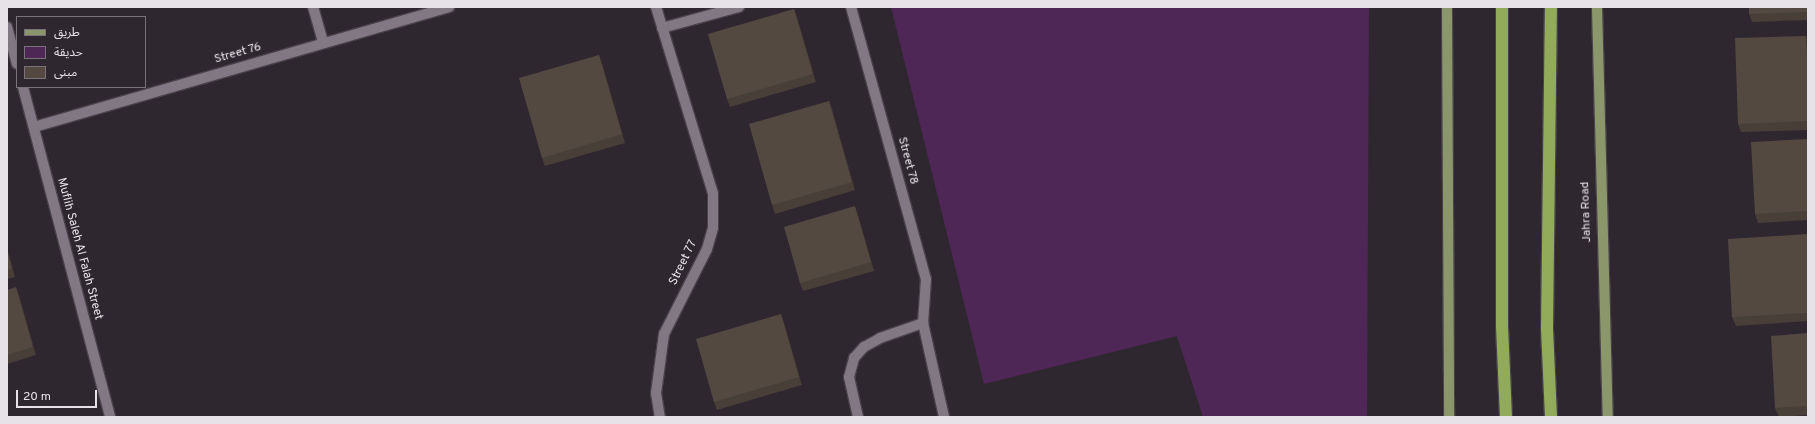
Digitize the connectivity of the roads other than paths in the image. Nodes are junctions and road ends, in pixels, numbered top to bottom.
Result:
1 (313, 7) edge
2 (449, 7) edge
3 (656, 7) edge
4 (739, 7) edge
5 (851, 7) edge
6 (1447, 7) edge
7 (1502, 7) edge
8 (1551, 7) edge
9 (1597, 7) edge
10 (7, 27) edge
11 (662, 28) junction
12 (322, 42) junction
13 (16, 60) edge
14 (23, 88) edge
15 (34, 127) junction
16 (922, 323) junction
17 (110, 417) edge
18 (660, 417) edge
19 (858, 417) edge
20 (944, 417) edge
21 (1450, 417) edge
22 (1506, 417) edge
23 (1551, 417) edge
24 (1608, 417) edge

1 - 12 street
2 - 12 street, Street 76
3 - 11 street, Street 77
4 - 11 street
5 - 16 street, Street 78
6 - 21 main road
7 - 22 highway
8 - 23 highway
9 - 24 main road, Jahra Road
10 - 13 street
11 - 18 street, Street 77
12 - 15 street, Street 76
14 - 15 street, Muflih Saleh Al Falah Street
15 - 17 street, Muflih Saleh Al Falah Street
16 - 19 street
16 - 20 street, Street 78

